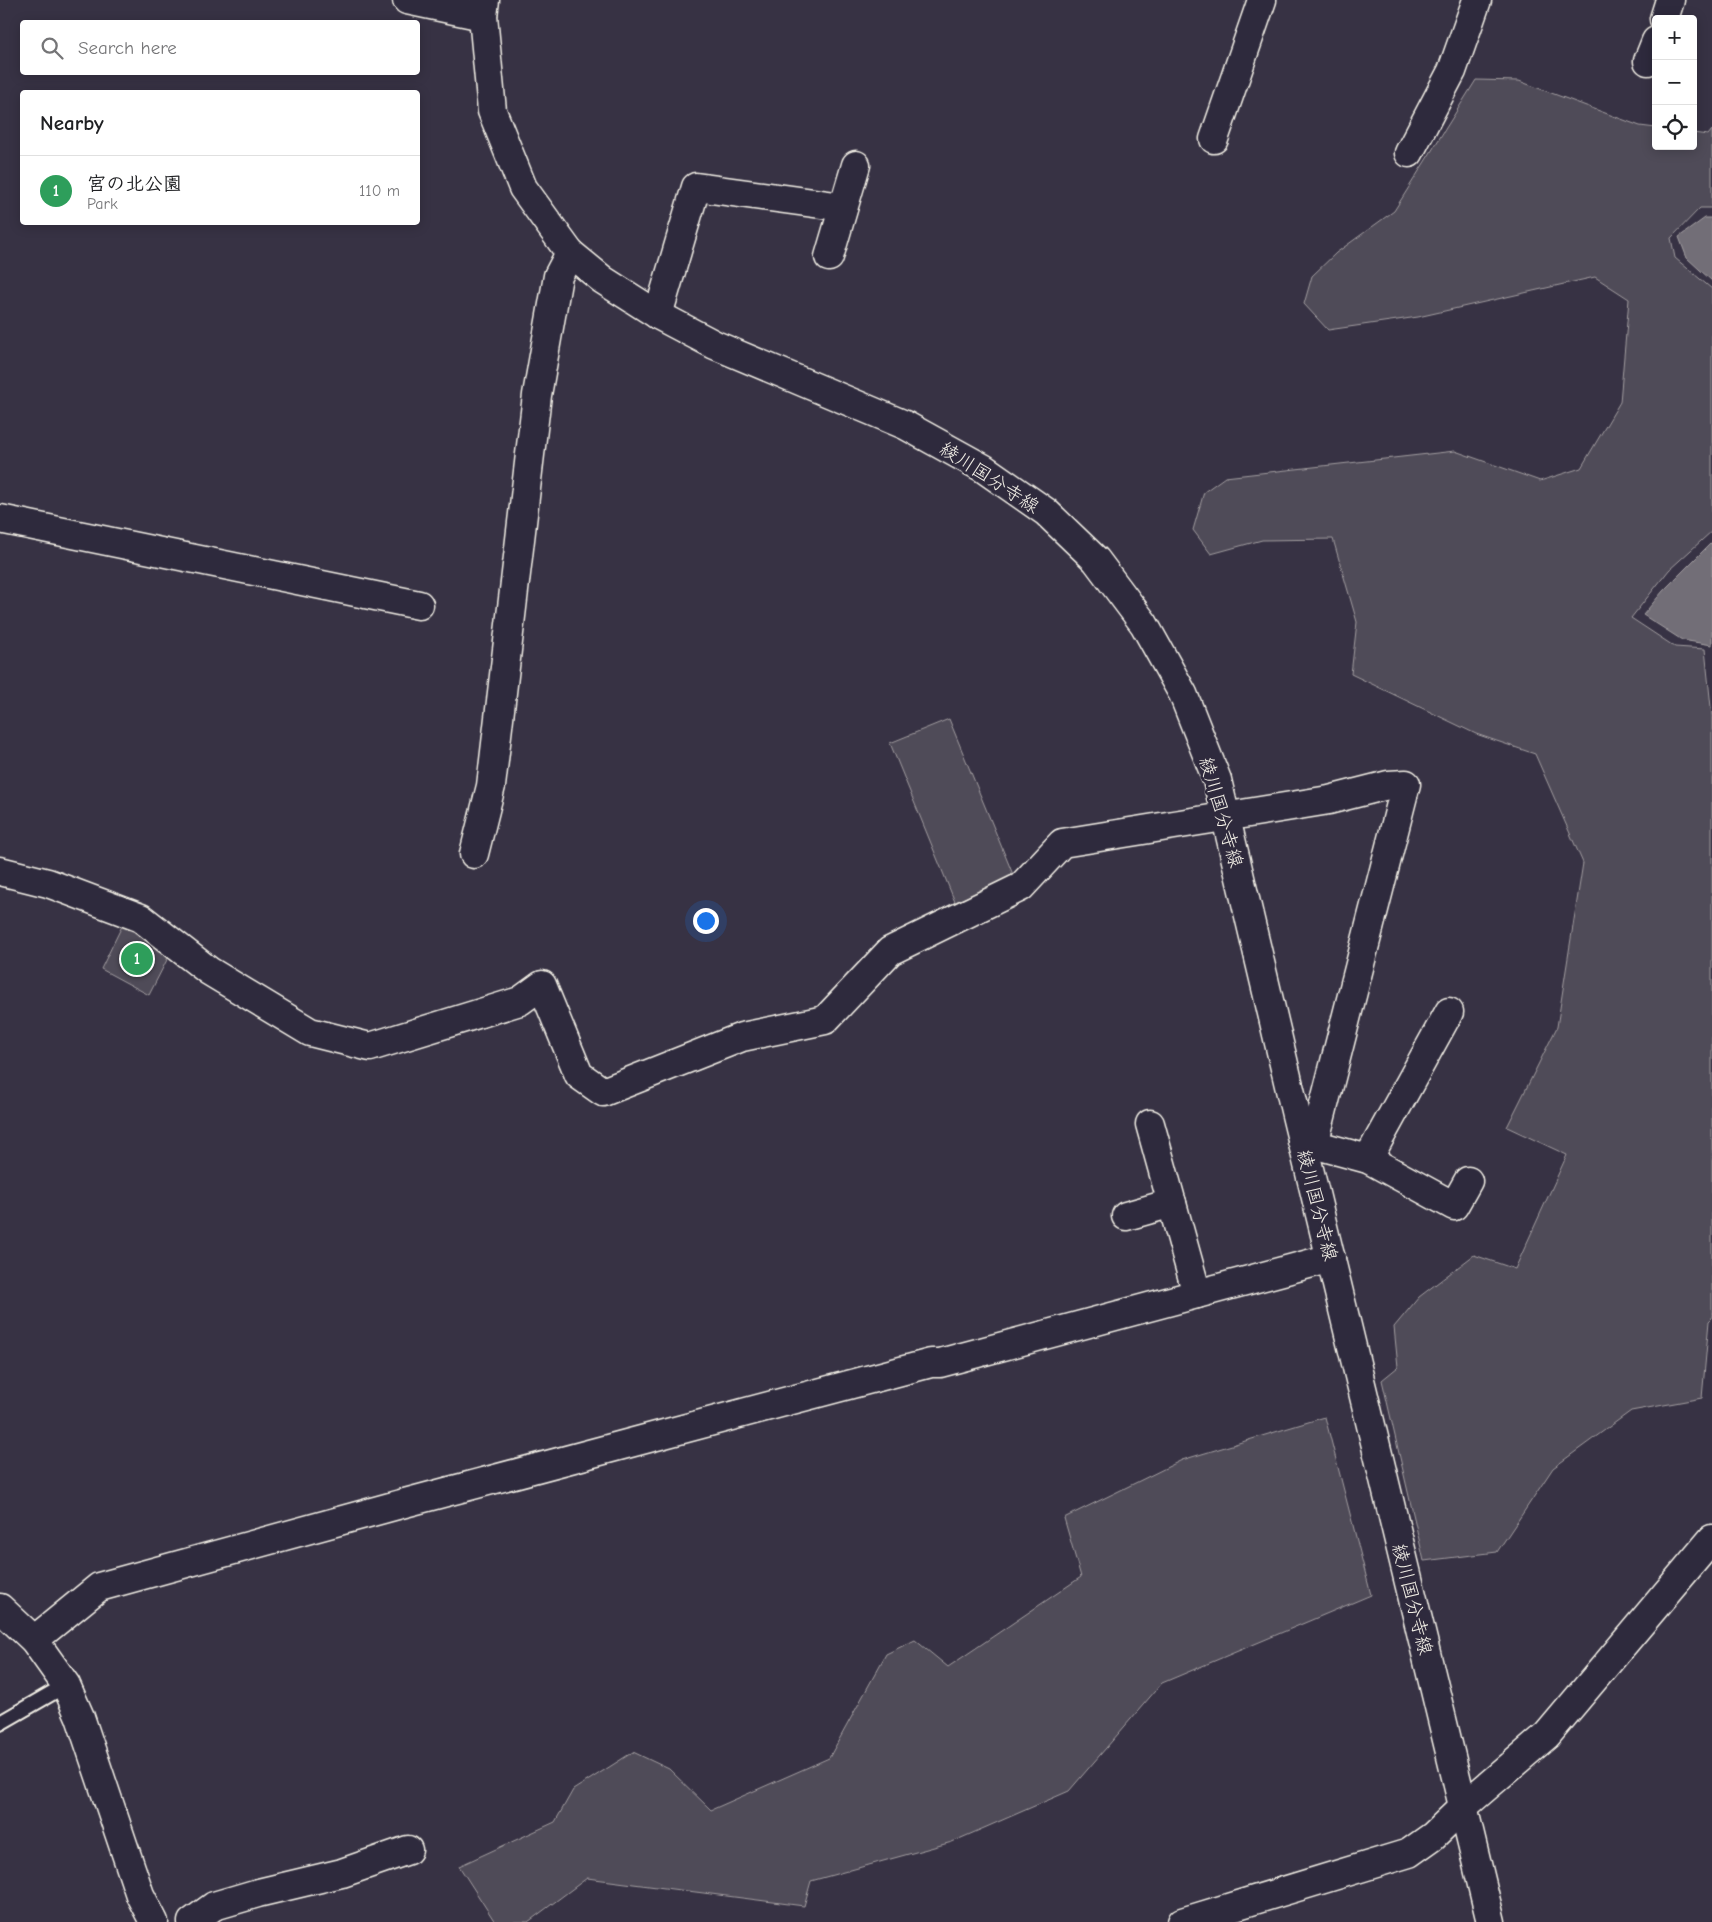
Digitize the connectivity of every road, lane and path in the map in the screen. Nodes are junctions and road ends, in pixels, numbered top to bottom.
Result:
1 (406, 0) edge
2 (1262, 0) edge
3 (1477, 0) edge
4 (1670, 0) edge
5 (484, 8) edge
6 (1665, 15) edge
7 (1214, 139) dead end
8 (1409, 154) dead end
9 (856, 165) dead end
10 (844, 207) junction
11 (570, 252) junction
12 (829, 257) dead end
13 (658, 315) junction
14 (0, 520) edge
15 (419, 605) dead end
16 (1226, 816) junction
17 (474, 854) dead end
18 (0, 871) edge
19 (1449, 1012) dead end
20 (1150, 1124) dead end
21 (1308, 1142) junction
22 (1368, 1159) junction
23 (1468, 1181) dead end
24 (1172, 1203) junction
25 (1126, 1216) dead end
26 (1331, 1258) junction
27 (1197, 1294) junction
28 (1712, 1540) edge
29 (0, 1608) edge
30 (34, 1640) junction
31 (66, 1685) junction
32 (0, 1723) edge
33 (1463, 1807) junction
34 (408, 1850) dead end
35 (154, 1922) edge
36 (192, 1922) edge
37 (1182, 1922) edge
38 (1491, 1922) edge

1 - 5 street
2 - 7 street
3 - 8 street
4 - 6 street
5 - 11 street, 綾川国分寺線
9 - 10 street
10 - 12 street
10 - 13 street
11 - 13 street, 綾川国分寺線
11 - 17 street
13 - 16 street, 綾川国分寺線
14 - 15 street
16 - 18 street
16 - 21 street, 綾川国分寺線
16 - 21 street
19 - 22 street
20 - 24 street
21 - 22 street
21 - 26 street, 綾川国分寺線
22 - 23 street
24 - 25 street
24 - 27 street
26 - 27 street
26 - 33 street, 綾川国分寺線
27 - 30 street
28 - 33 street
29 - 30 street
30 - 31 street
31 - 32 lane
31 - 35 street
33 - 37 street
33 - 38 street, 綾川国分寺線
34 - 36 street

